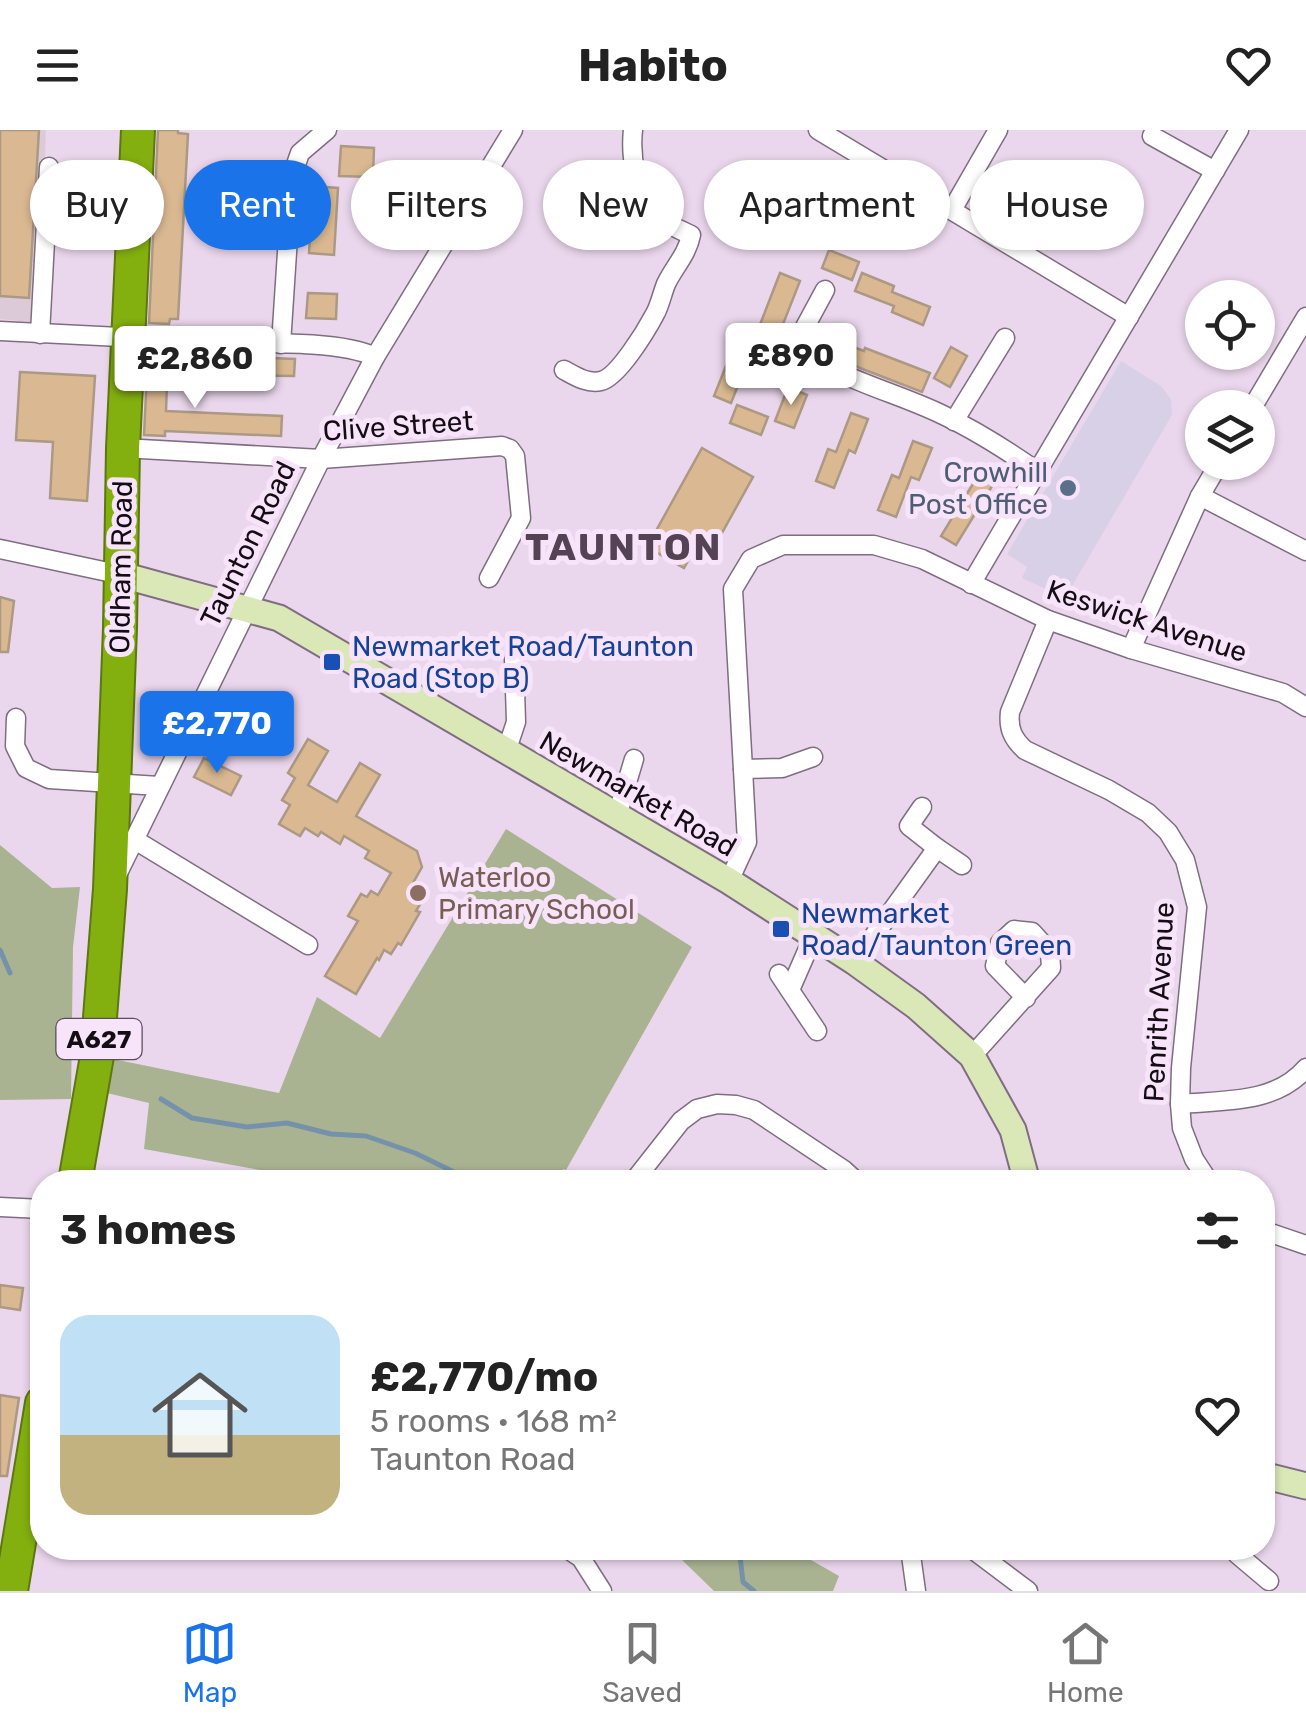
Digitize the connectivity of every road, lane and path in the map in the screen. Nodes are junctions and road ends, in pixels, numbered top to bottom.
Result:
1 (138, 130) edge
2 (327, 130) edge
3 (513, 130) edge
4 (633, 130) edge
5 (818, 130) edge
6 (998, 130) edge
7 (1240, 130) edge
8 (1152, 136) dead end
9 (1216, 171) junction
10 (952, 210) junction
11 (44, 250) edge
12 (825, 290) dead end
13 (1129, 317) junction
14 (1306, 317) edge
15 (0, 331) edge
16 (40, 334) junction
17 (129, 338) junction
18 (1006, 338) dead end
19 (200, 341) dead end
20 (230, 343) dead end
21 (282, 344) junction
22 (375, 357) junction
23 (564, 370) dead end
24 (1263, 390) edge
25 (954, 421) junction
26 (137, 448) junction
27 (320, 459) junction
28 (1038, 472) junction
29 (1209, 480) edge
30 (1200, 496) junction
31 (0, 549) edge
32 (1306, 552) edge
33 (122, 575) junction
34 (489, 578) dead end
35 (971, 584) junction
36 (245, 610) junction
37 (1048, 620) junction
38 (1130, 650) junction
39 (514, 658) dead end
40 (1306, 707) edge
41 (16, 718) dead end
42 (506, 752) junction
43 (813, 757) dead end
44 (634, 759) dead end
45 (742, 769) junction
46 (115, 782) junction
47 (160, 786) junction
48 (922, 807) dead end
49 (616, 816) junction
50 (135, 840) junction
51 (936, 848) junction
52 (962, 865) dead end
53 (729, 881) junction
54 (110, 888) junction
55 (814, 935) junction
56 (308, 945) dead end
57 (855, 962) junction
58 (778, 974) dead end
59 (790, 990) junction
60 (1026, 998) dead end
61 (817, 1031) dead end
62 (972, 1056) junction
63 (1306, 1068) edge
64 (1180, 1104) junction
65 (77, 1170) edge
66 (642, 1170) edge
67 (844, 1170) edge
68 (1024, 1170) edge
69 (1201, 1170) edge
70 (0, 1207) edge
71 (30, 1209) edge
72 (1275, 1234) edge
73 (1306, 1245) edge
74 (1275, 1478) edge
75 (1306, 1486) edge
76 (30, 1528) edge
77 (582, 1560) edge
78 (912, 1560) edge
79 (987, 1560) edge
80 (1244, 1560) edge
81 (1269, 1582) dead end
82 (11, 1591) edge
83 (602, 1591) edge
84 (916, 1591) edge
85 (1028, 1591) edge

1 - 17 highway, Oldham Road / A627
2 - 21 street
3 - 22 street, Taunton Road
4 - 23 street
5 - 10 street
6 - 10 street
7 - 9 street
8 - 9 street
9 - 13 street
10 - 13 street
11 - 16 street
12 - 25 street
13 - 28 street
14 - 24 street
15 - 16 street
16 - 17 street
17 - 19 street
17 - 26 highway, Oldham Road / A627
18 - 25 street
20 - 21 street
21 - 22 street
22 - 27 street, Taunton Road
25 - 28 street
26 - 27 street, Clive Street
26 - 33 highway, Oldham Road / A627
27 - 34 street, Clive Street
27 - 36 street, Taunton Road
28 - 35 street
29 - 30 street
30 - 32 street
30 - 38 street
31 - 33 street
33 - 36 street, Newmarket Road
33 - 46 highway, Oldham Road / A627
35 - 37 street, Keswick Avenue
35 - 45 street, Keswick Avenue
36 - 42 street, Newmarket Road
36 - 47 street, Taunton Road
37 - 38 street, Keswick Avenue
37 - 64 street, Penrith Avenue
38 - 40 street, Keswick Avenue
39 - 42 street
41 - 46 street
42 - 49 street, Newmarket Road
43 - 45 street
44 - 49 street
45 - 53 street, Keswick Avenue
46 - 47 street
46 - 54 highway, Oldham Road / A627
47 - 50 street, Taunton Road
48 - 51 street
49 - 53 street, Newmarket Road
50 - 54 street, Taunton Road
50 - 56 street
51 - 52 street
51 - 57 street
53 - 55 street, Newmarket Road
54 - 65 highway, Oldham Road / A627
55 - 57 street, Newmarket Road
55 - 59 street
57 - 62 street, Newmarket Road
58 - 59 street
59 - 61 street
60 - 62 street
62 - 68 street, Newmarket Road
63 - 64 street
64 - 69 street, Penrith Avenue
66 - 67 street
70 - 71 street
72 - 73 street
74 - 75 street
76 - 82 highway
77 - 83 street
78 - 84 street
79 - 85 street
80 - 81 street

